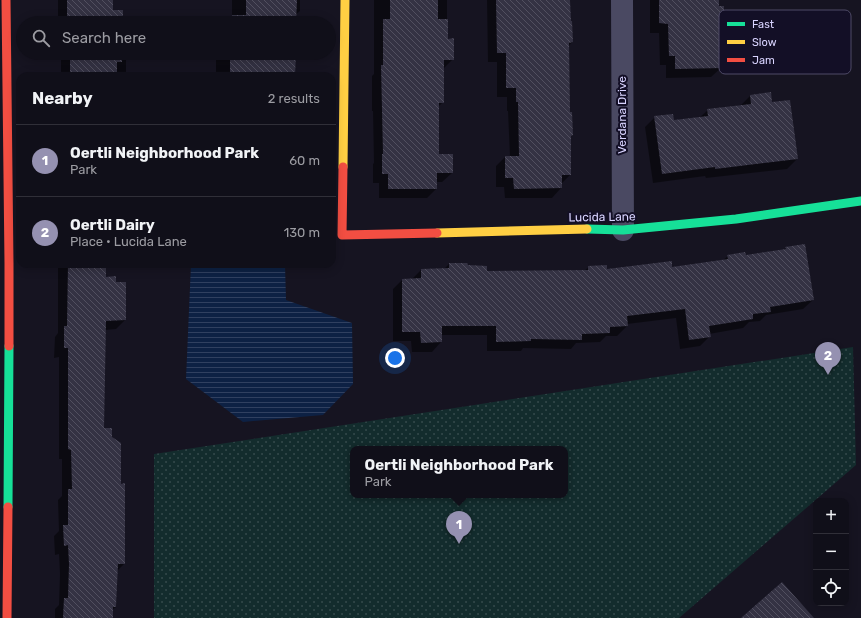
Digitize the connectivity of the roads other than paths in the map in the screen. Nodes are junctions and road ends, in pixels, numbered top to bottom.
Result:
1 (6, 0) edge
2 (345, 0) edge
3 (622, 0) edge
4 (861, 201) edge
5 (623, 230) junction
6 (5, 263) edge
7 (7, 618) edge

1 - 6 street
2 - 5 street, Lucida Lane
3 - 5 street, Verdana Drive
4 - 5 street, Lucida Lane
6 - 7 street

